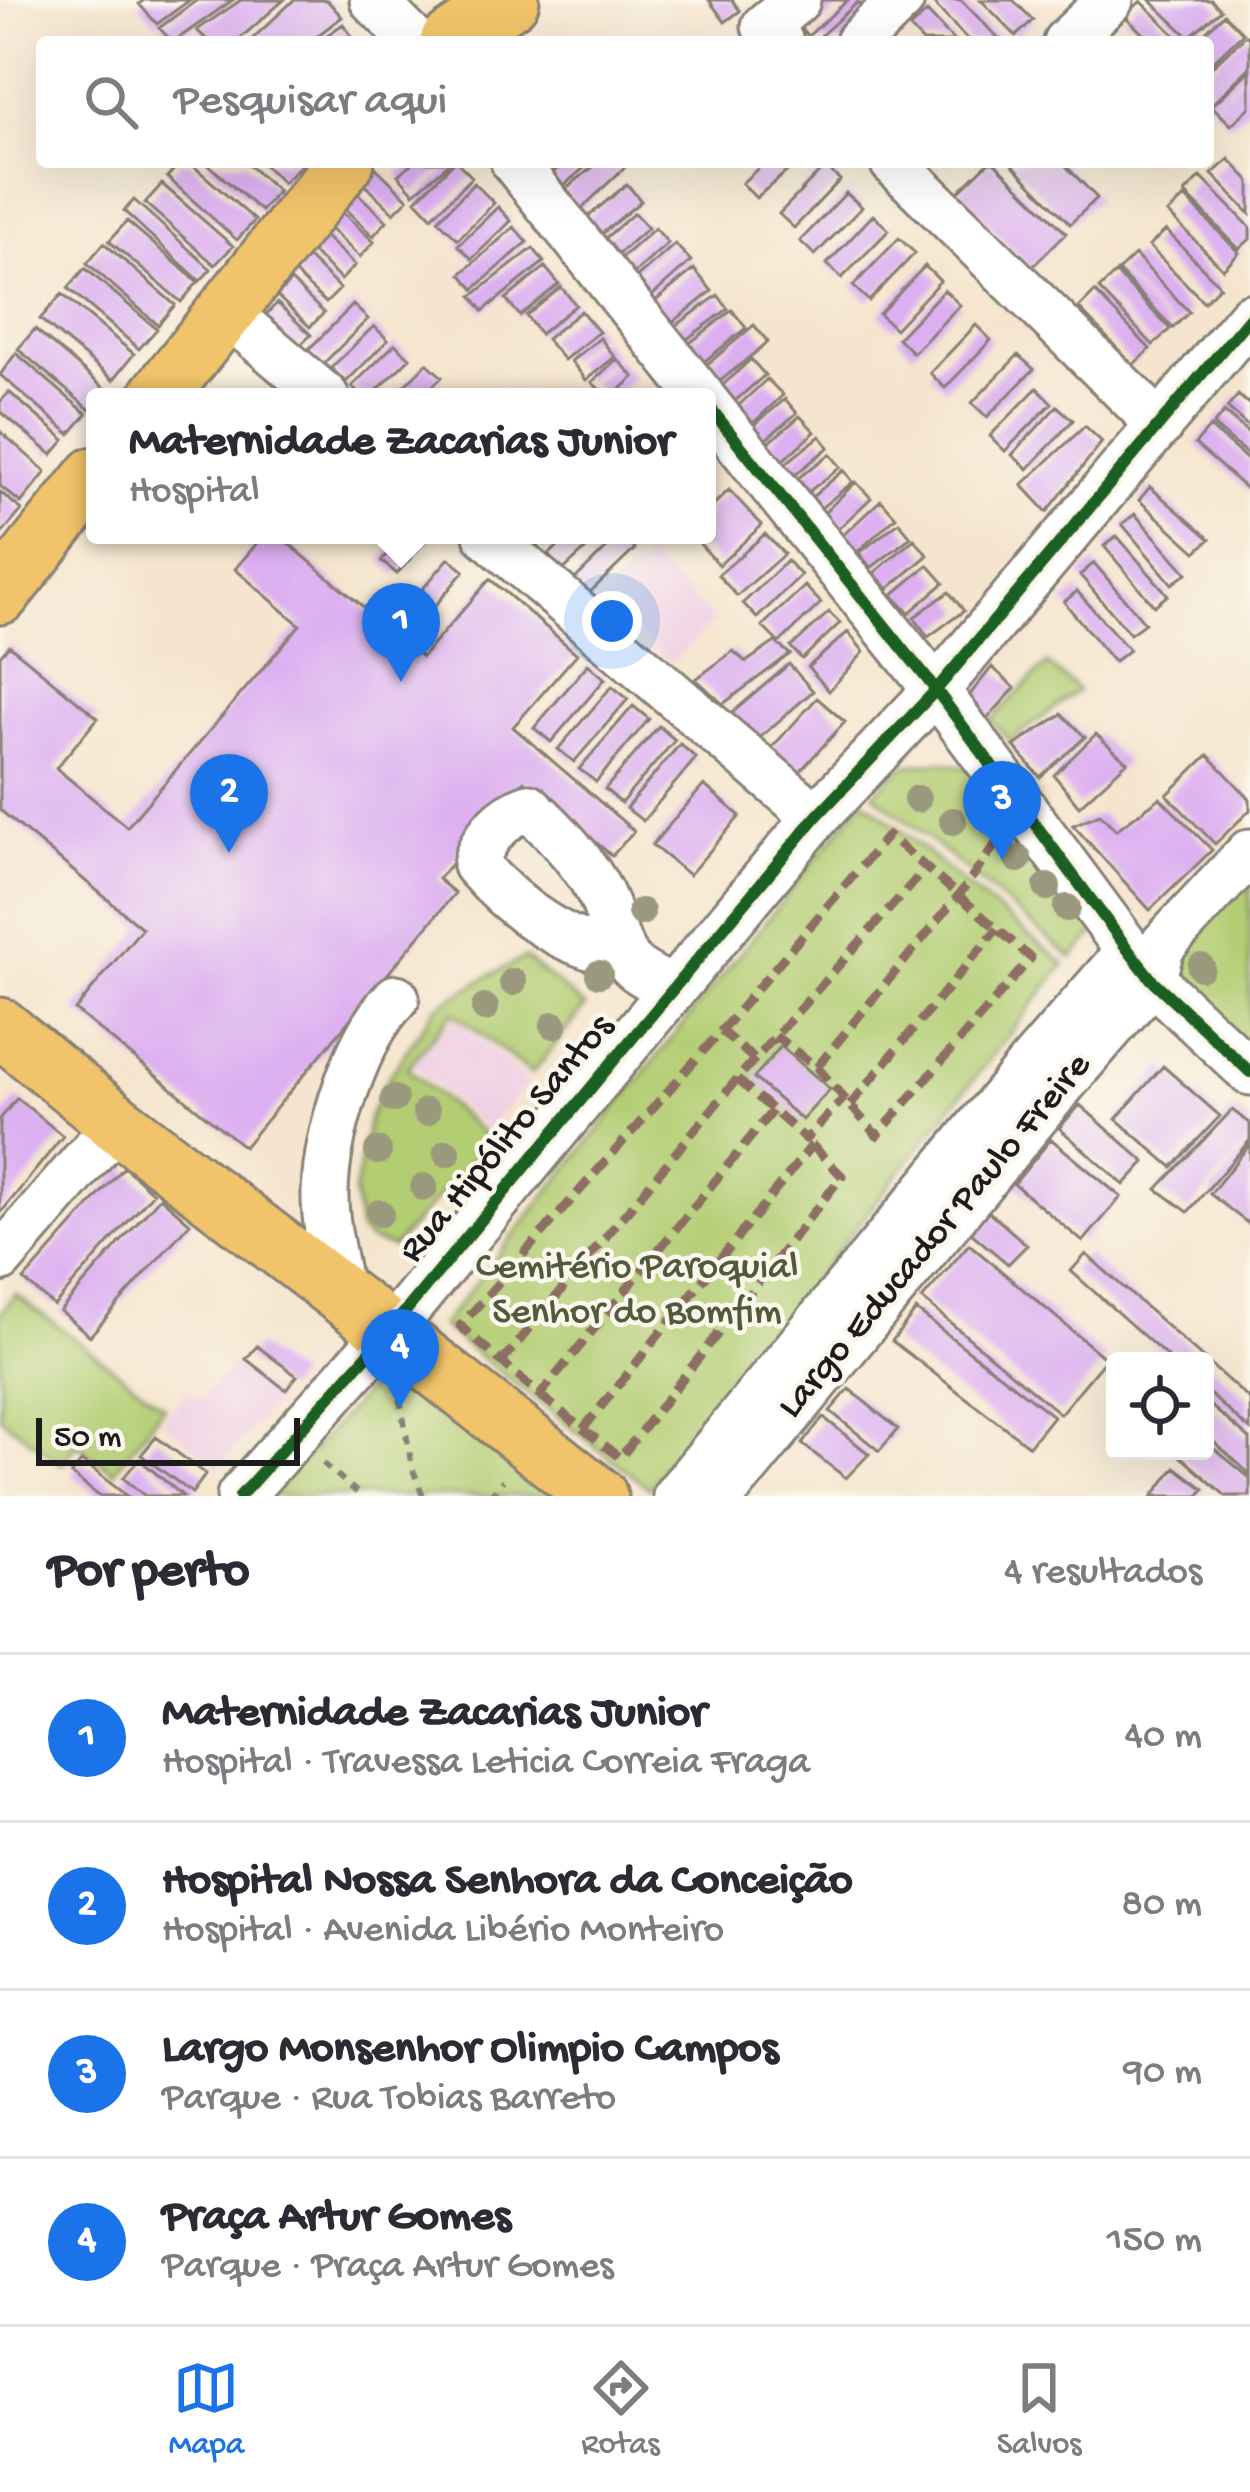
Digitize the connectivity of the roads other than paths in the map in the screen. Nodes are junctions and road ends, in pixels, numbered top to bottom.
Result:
1 (373, 0) edge
2 (510, 0) edge
3 (797, 0) edge
4 (901, 0) edge
5 (1110, 0) edge
6 (410, 36) edge
7 (458, 36) edge
8 (774, 36) edge
9 (864, 36) edge
10 (1072, 36) edge
11 (340, 168) edge
12 (519, 168) edge
13 (916, 170) edge
14 (226, 312) junction
15 (1250, 316) edge
16 (165, 388) edge
17 (315, 388) edge
18 (694, 388) edge
19 (716, 415) edge
20 (1160, 425) junction
21 (86, 487) edge
22 (498, 544) edge
23 (0, 595) edge
24 (936, 690) junction
25 (816, 817) junction
26 (1250, 852) edge
27 (622, 954) dead end
28 (1148, 959) junction
29 (673, 989) junction
30 (396, 998) dead end
31 (0, 1027) edge
32 (1250, 1072) edge
33 (117, 1123) junction
34 (0, 1259) edge
35 (340, 1295) junction
36 (389, 1330) junction
37 (240, 1496) edge
38 (598, 1496) edge
39 (676, 1496) edge
40 (722, 1496) edge

1 - 6 street
2 - 7 main road
3 - 8 street
4 - 9 street
5 - 10 street
11 - 14 main road
12 - 18 street
13 - 20 street
14 - 16 main road
14 - 17 street
15 - 20 street, Rua Hipólito Santos
19 - 24 street
20 - 24 street, Rua Hipólito Santos
21 - 23 main road
22 - 25 street
24 - 25 street, Rua Hipólito Santos
24 - 28 street
25 - 29 street, Rua Hipólito Santos
26 - 28 street
27 - 29 street
28 - 32 street
28 - 39 street, Largo Educador Paulo Freire
28 - 40 street, Largo Educador Paulo Freire
29 - 36 street, Rua Hipólito Santos
30 - 35 street
31 - 33 main road
33 - 34 street
33 - 35 main road
35 - 36 main road
36 - 37 street, Rua Hipólito Santos
36 - 38 main road

